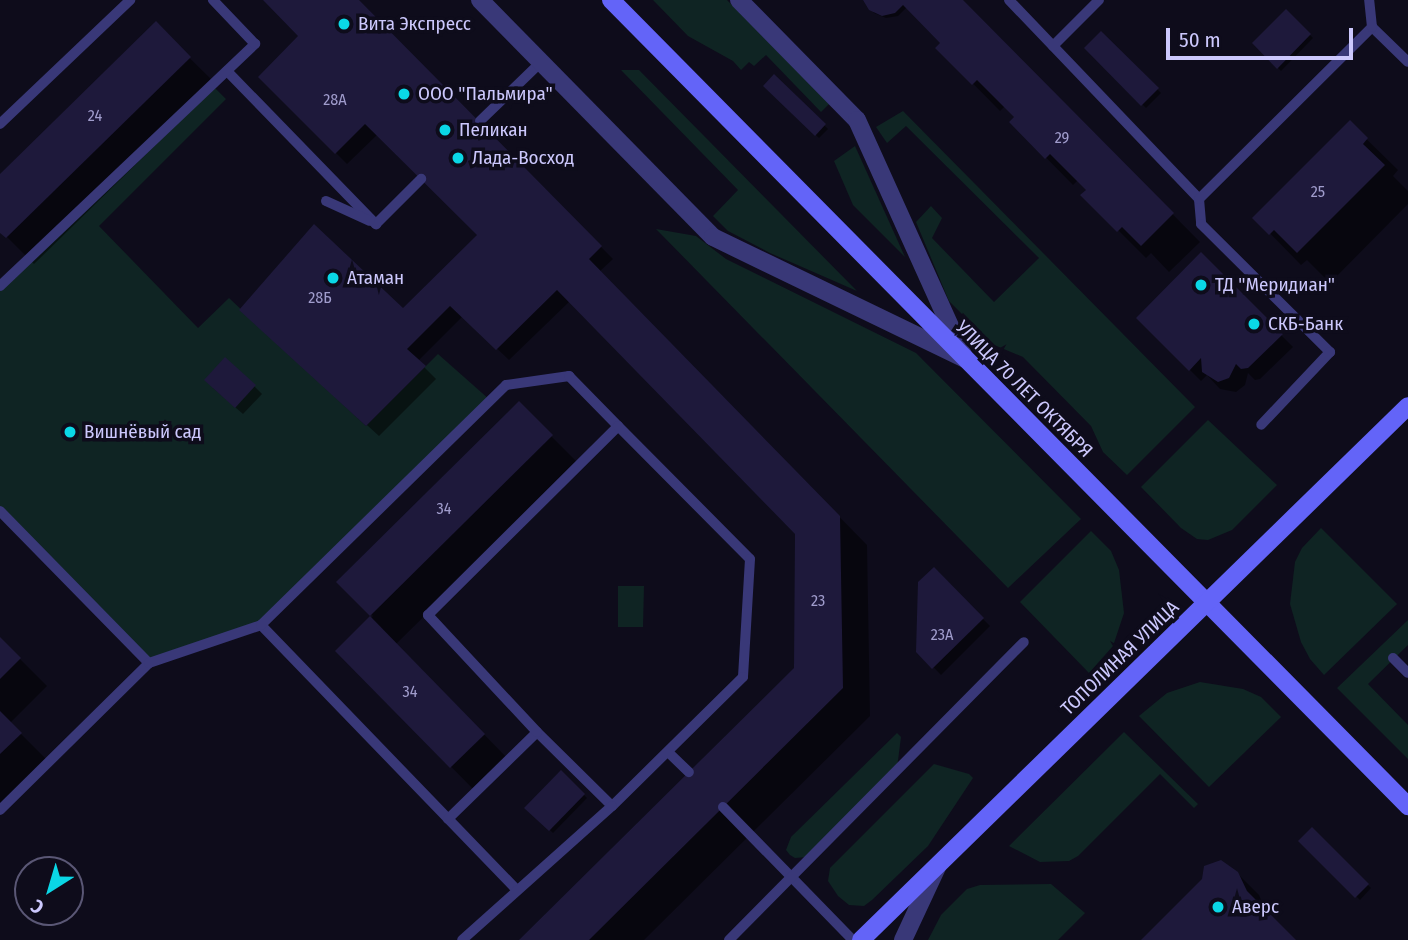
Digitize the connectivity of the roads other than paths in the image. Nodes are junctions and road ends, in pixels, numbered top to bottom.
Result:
1 (130, 0) edge
2 (213, 0) edge
3 (480, 0) edge
4 (611, 0) edge
5 (739, 0) edge
6 (1009, 0) edge
7 (1369, 0) edge
8 (1093, 2) edge
9 (1372, 27) junction
10 (1053, 46) junction
11 (541, 62) junction
12 (1408, 62) edge
13 (226, 71) junction
14 (480, 121) dead end
15 (0, 124) edge
16 (421, 179) dead end
17 (1199, 199) junction
18 (326, 201) dead end
19 (376, 224) junction
20 (0, 286) edge
21 (965, 359) junction
22 (1408, 407) edge
23 (1261, 425) dead end
24 (618, 426) junction
25 (0, 511) edge
26 (1207, 604) junction
27 (261, 625) junction
28 (1024, 642) dead end
29 (1393, 658) dead end
30 (149, 663) junction
31 (1408, 673) edge
32 (537, 732) junction
33 (668, 752) junction
34 (689, 772) dead end
35 (612, 806) junction
36 (1408, 806) edge
37 (723, 807) dead end
38 (0, 810) edge
39 (449, 819) junction
40 (938, 864) junction
41 (791, 877) junction
42 (517, 890) junction
43 (462, 940) edge
44 (729, 940) edge
45 (853, 940) edge
46 (862, 940) edge
47 (903, 940) edge

1 - 15 lane
2 - 13 lane
3 - 11 street
4 - 21 main road, УЛИЦА 70 ЛЕТ ОКТЯБРЯ
5 - 21 street
6 - 10 lane
7 - 9 lane
8 - 10 lane
9 - 12 lane
9 - 17 lane
10 - 17 lane
11 - 14 lane
11 - 21 street
13 - 19 lane
13 - 20 lane
16 - 19 lane
17 - 23 lane
18 - 19 lane
21 - 26 main road, УЛИЦА 70 ЛЕТ ОКТЯБРЯ
22 - 26 main road, ТОПОЛИНАЯ УЛИЦА
24 - 27 lane
24 - 32 lane
24 - 33 lane
25 - 30 lane
26 - 36 main road, УЛИЦА 70 ЛЕТ ОКТЯБРЯ
26 - 40 main road, ТОПОЛИНАЯ УЛИЦА
27 - 30 lane
27 - 39 lane
28 - 41 lane
29 - 31 lane
30 - 38 lane
32 - 35 lane
32 - 39 lane
33 - 34 lane
33 - 35 lane
35 - 42 lane
37 - 41 lane
39 - 42 lane
40 - 46 main road, ТОПОЛИНАЯ УЛИЦА
40 - 47 street
41 - 44 lane
41 - 45 lane
42 - 43 lane

